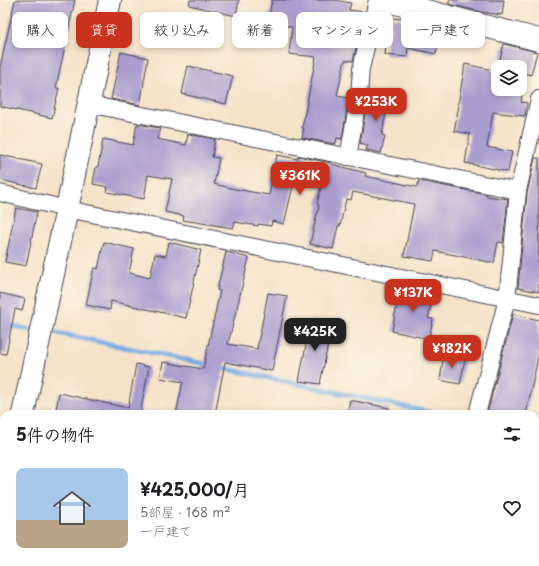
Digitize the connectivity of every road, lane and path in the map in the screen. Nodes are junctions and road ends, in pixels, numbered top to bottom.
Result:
1 (110, 0) edge
2 (377, 0) edge
3 (384, 0) edge
4 (539, 40) edge
5 (539, 99) edge
6 (88, 104) junction
7 (348, 157) junction
8 (518, 191) junction
9 (0, 193) edge
10 (67, 209) junction
11 (507, 299) junction
12 (539, 305) edge
13 (24, 410) edge
14 (478, 410) edge
15 (533, 566) edge
16 (539, 566) edge

1 - 6 main road
2 - 7 street
3 - 4 main road
5 - 8 street
6 - 7 street
6 - 10 main road
7 - 8 street
8 - 11 street
9 - 10 street
10 - 11 street
10 - 13 main road
11 - 12 street
11 - 14 street
15 - 16 main road

